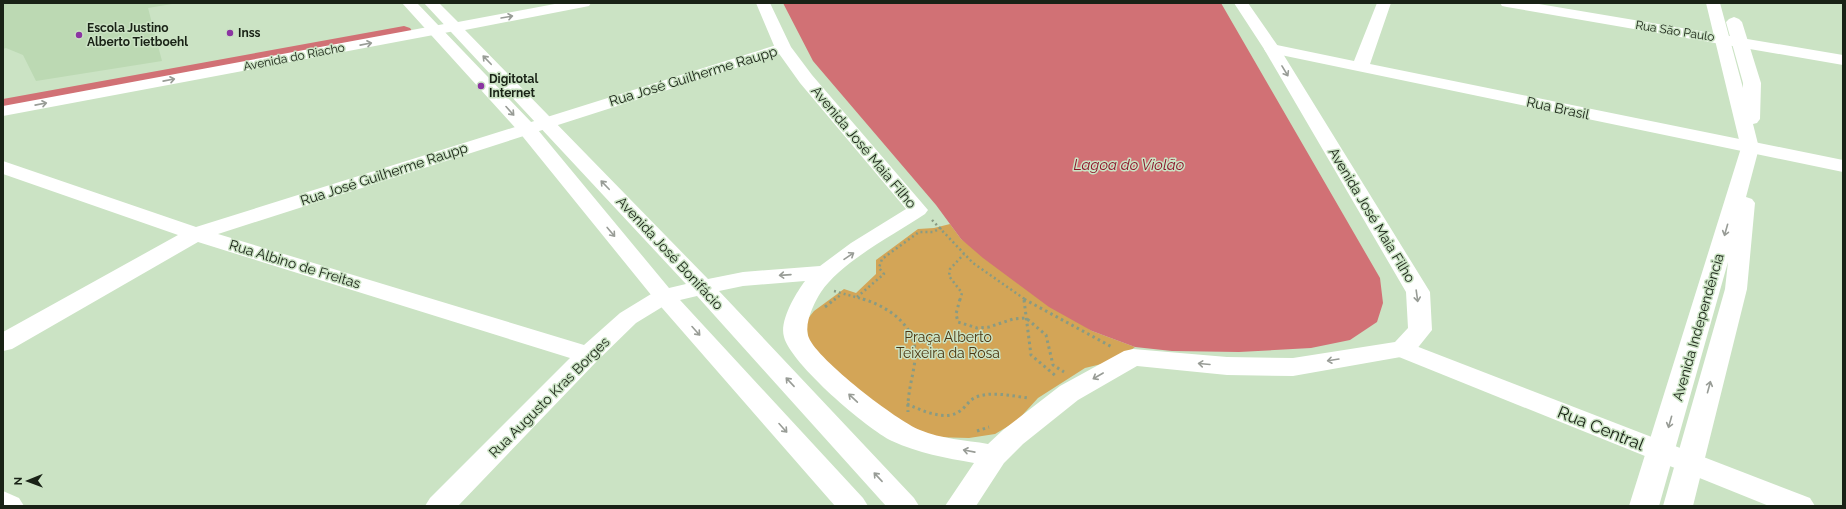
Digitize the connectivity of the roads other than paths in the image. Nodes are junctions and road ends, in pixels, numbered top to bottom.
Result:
1 (409, 3) edge
2 (525, 3) edge
3 (584, 3) edge
4 (763, 3) edge
5 (1241, 3) edge
6 (1384, 3) edge
7 (1507, 3) edge
8 (1713, 3) edge
9 (1728, 3) edge
10 (439, 20) edge
11 (1731, 40) junction
12 (783, 48) junction
13 (1272, 49) junction
14 (1843, 60) edge
15 (1360, 68) junction
16 (3, 97) edge
17 (3, 111) edge
18 (536, 125) junction
19 (1750, 148) junction
20 (1843, 166) edge
21 (3, 167) edge
22 (196, 234) junction
23 (824, 273) junction
24 (1711, 281) junction
25 (702, 287) junction
26 (1736, 289) junction
27 (664, 296) junction
28 (3, 343) edge
29 (1403, 349) junction
30 (588, 355) junction
31 (1661, 452) junction
32 (994, 456) junction
33 (1689, 463) junction
34 (3, 503) edge
35 (900, 505) edge
36 (9, 506) edge
37 (440, 506) edge
38 (853, 506) edge
39 (960, 506) edge
40 (1644, 506) edge
41 (1678, 506) edge
42 (1800, 506) edge

1 - 10 street, Avenida José Bonifácio
2 - 10 street, Avenida do Riacho
10 -> 3 street, Avenida do Riacho
4 - 12 street, Avenida José Maia Filho
5 - 13 street, Avenida José Maia Filho
6 - 15 street
7 - 11 street, Rua São Paulo
8 - 11 street, Avenida Independência
9 - 11 street, Avenida Independência
10 - 16 street, Avenida do Riacho
17 -> 10 street, Avenida do Riacho
10 - 18 street, Avenida José Bonifácio
11 - 14 street, Rua São Paulo
11 - 19 street, Avenida Independência
12 - 18 street, Rua José Guilherme Raupp
23 -> 12 street, Avenida José Maia Filho
13 - 15 street, Rua Brasil
13 -> 29 street, Avenida José Maia Filho
15 - 19 street, Rua Brasil
18 - 22 street, Rua José Guilherme Raupp
25 -> 18 street, Avenida José Bonifácio
18 -> 27 street, Avenida José Bonifácio
19 - 20 street, Rua Brasil
19 -> 24 street, Avenida Independência
19 - 26 street, Avenida Independência
21 - 22 street, Rua Albino de Freitas
22 - 28 street, Rua José Guilherme Raupp
22 - 30 street, Rua Albino de Freitas
23 -> 25 street, Rua Augusto Kras Borges
32 -> 23 street, Avenida José Maia Filho
24 - 26 street
24 -> 31 street, Avenida Independência
25 - 27 street, Rua Augusto Kras Borges
35 -> 25 street, Avenida José Bonifácio
33 -> 26 street, Avenida Independência
27 - 30 street, Rua Augusto Kras Borges
27 -> 38 street, Avenida José Bonifácio
29 - 31 street, Rua Central
29 -> 32 street
30 - 37 street, Rua Augusto Kras Borges
31 - 33 street, Rua Central
31 - 40 street, Avenida Independência
32 - 39 street
33 - 41 street, Avenida Independência
33 - 42 street, Rua Central
34 - 36 street

